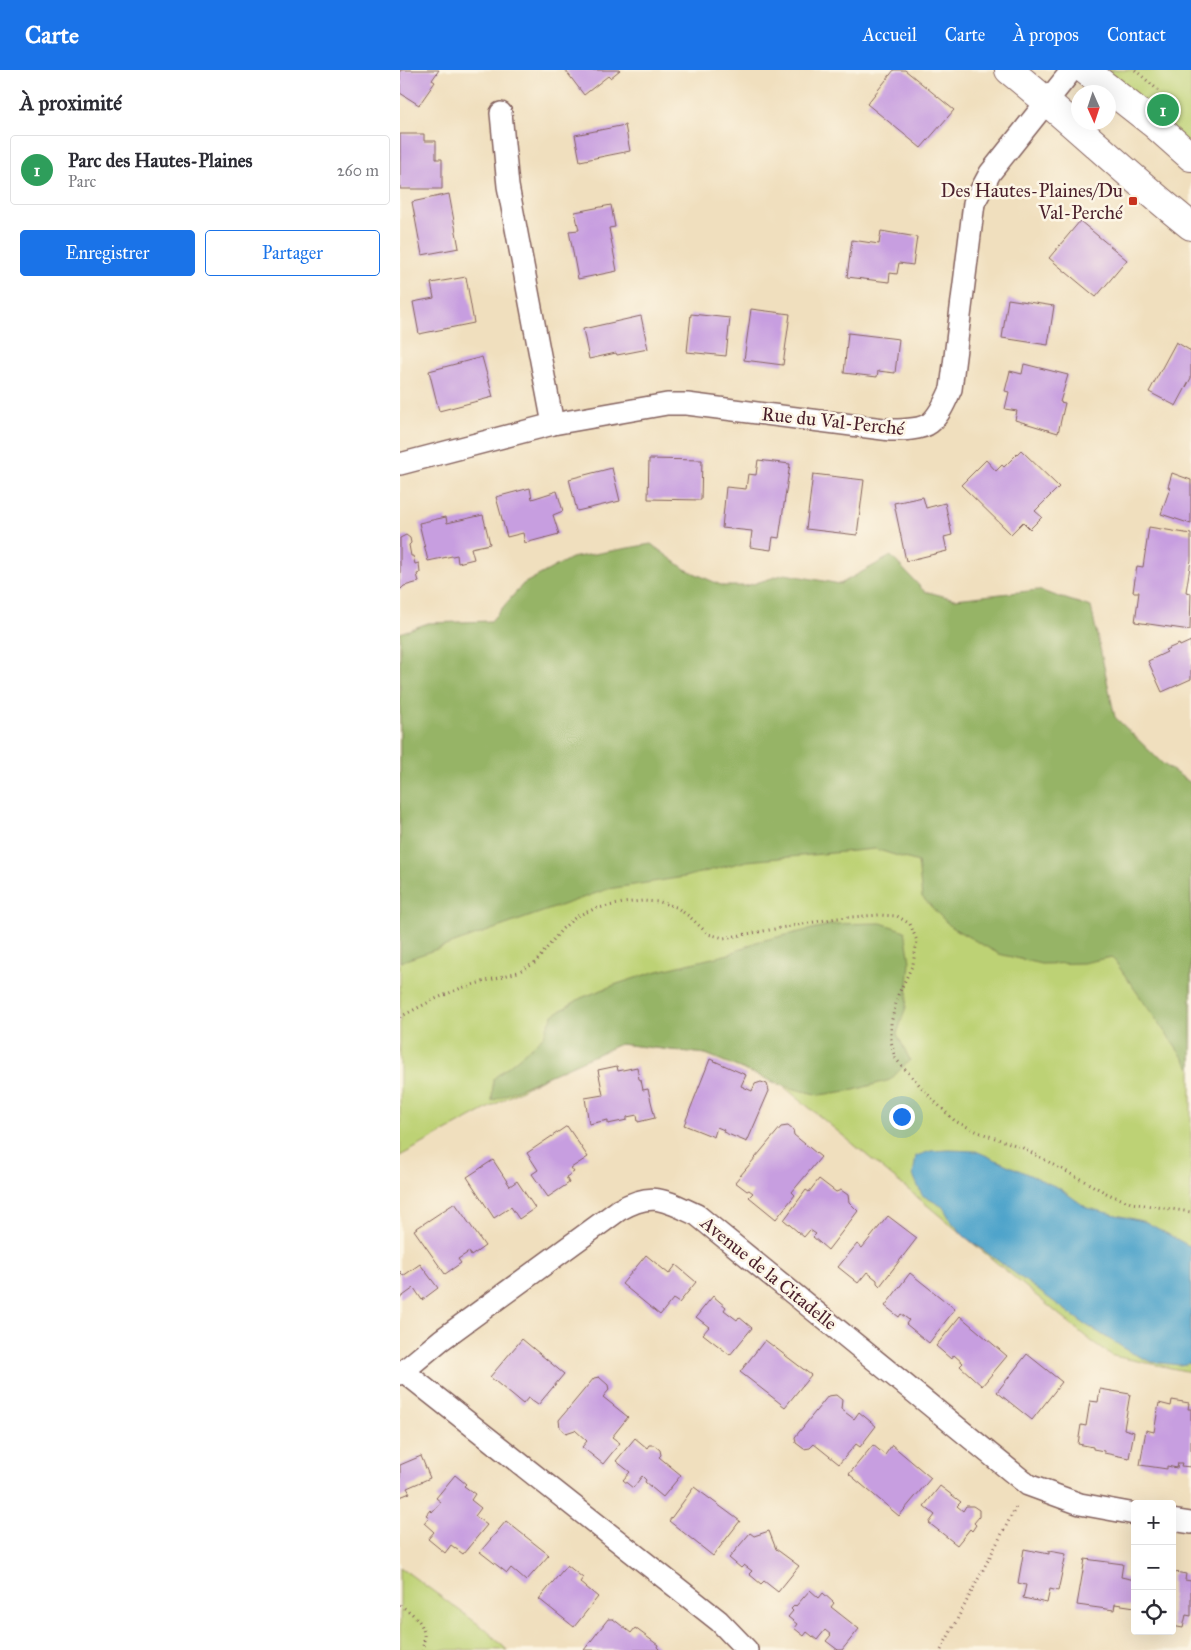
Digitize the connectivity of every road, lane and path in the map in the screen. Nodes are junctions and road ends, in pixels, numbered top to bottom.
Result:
1 (1009, 70) edge
2 (1072, 70) edge
3 (1085, 70) edge
4 (1048, 101) junction
5 (501, 113) dead end
6 (1191, 157) edge
7 (1191, 226) edge
8 (553, 424) junction
9 (400, 464) edge
10 (400, 1017) edge
11 (1191, 1212) edge
12 (402, 1372) edge
13 (1028, 1485) junction
14 (1131, 1513) edge
15 (1176, 1521) edge
16 (1191, 1523) edge
17 (400, 1605) edge
18 (422, 1650) edge
19 (747, 1650) edge
20 (941, 1650) edge

1 - 4 street
2 - 4 street, Rue du Val-Perché
3 - 6 street
4 - 7 street
4 - 8 street, Rue du Val-Perché
5 - 8 street
8 - 9 street, Rue du Val-Perché
10 - 11 path
12 - 13 street, Avenue de la Citadelle
12 - 19 street, Avenue de la Citadelle
13 - 14 street, Avenue de la Citadelle
13 - 20 path
15 - 16 street
17 - 18 path

